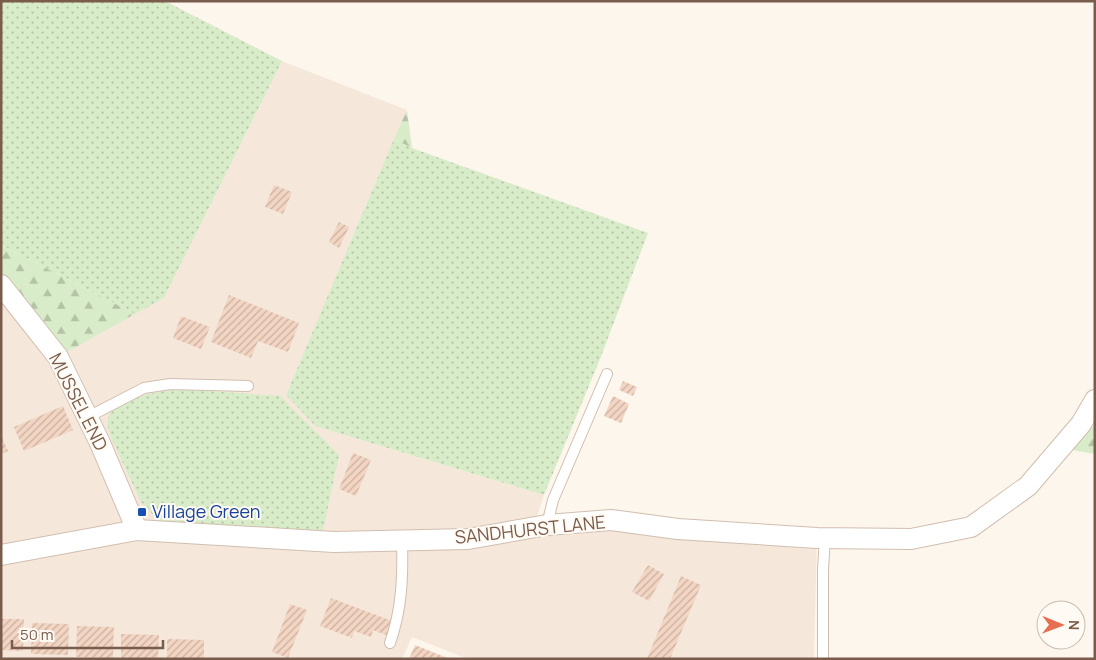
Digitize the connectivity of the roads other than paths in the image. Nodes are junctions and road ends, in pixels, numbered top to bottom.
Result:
1 (1, 285) edge
2 (607, 374) dead end
3 (248, 386) dead end
4 (1095, 400) edge
5 (88, 417) junction
6 (547, 525) junction
7 (137, 530) junction
8 (825, 538) junction
9 (402, 541) junction
10 (1, 555) edge
11 (390, 643) dead end
12 (823, 659) edge

1 - 5 street, MUSSEL END
2 - 6 lane
3 - 5 lane
4 - 8 street, SANDHURST LANE
5 - 7 street, MUSSEL END
6 - 8 street, SANDHURST LANE
6 - 9 street, SANDHURST LANE
7 - 9 street, SANDHURST LANE
7 - 10 street, SANDHURST LANE
8 - 12 lane
9 - 11 lane

